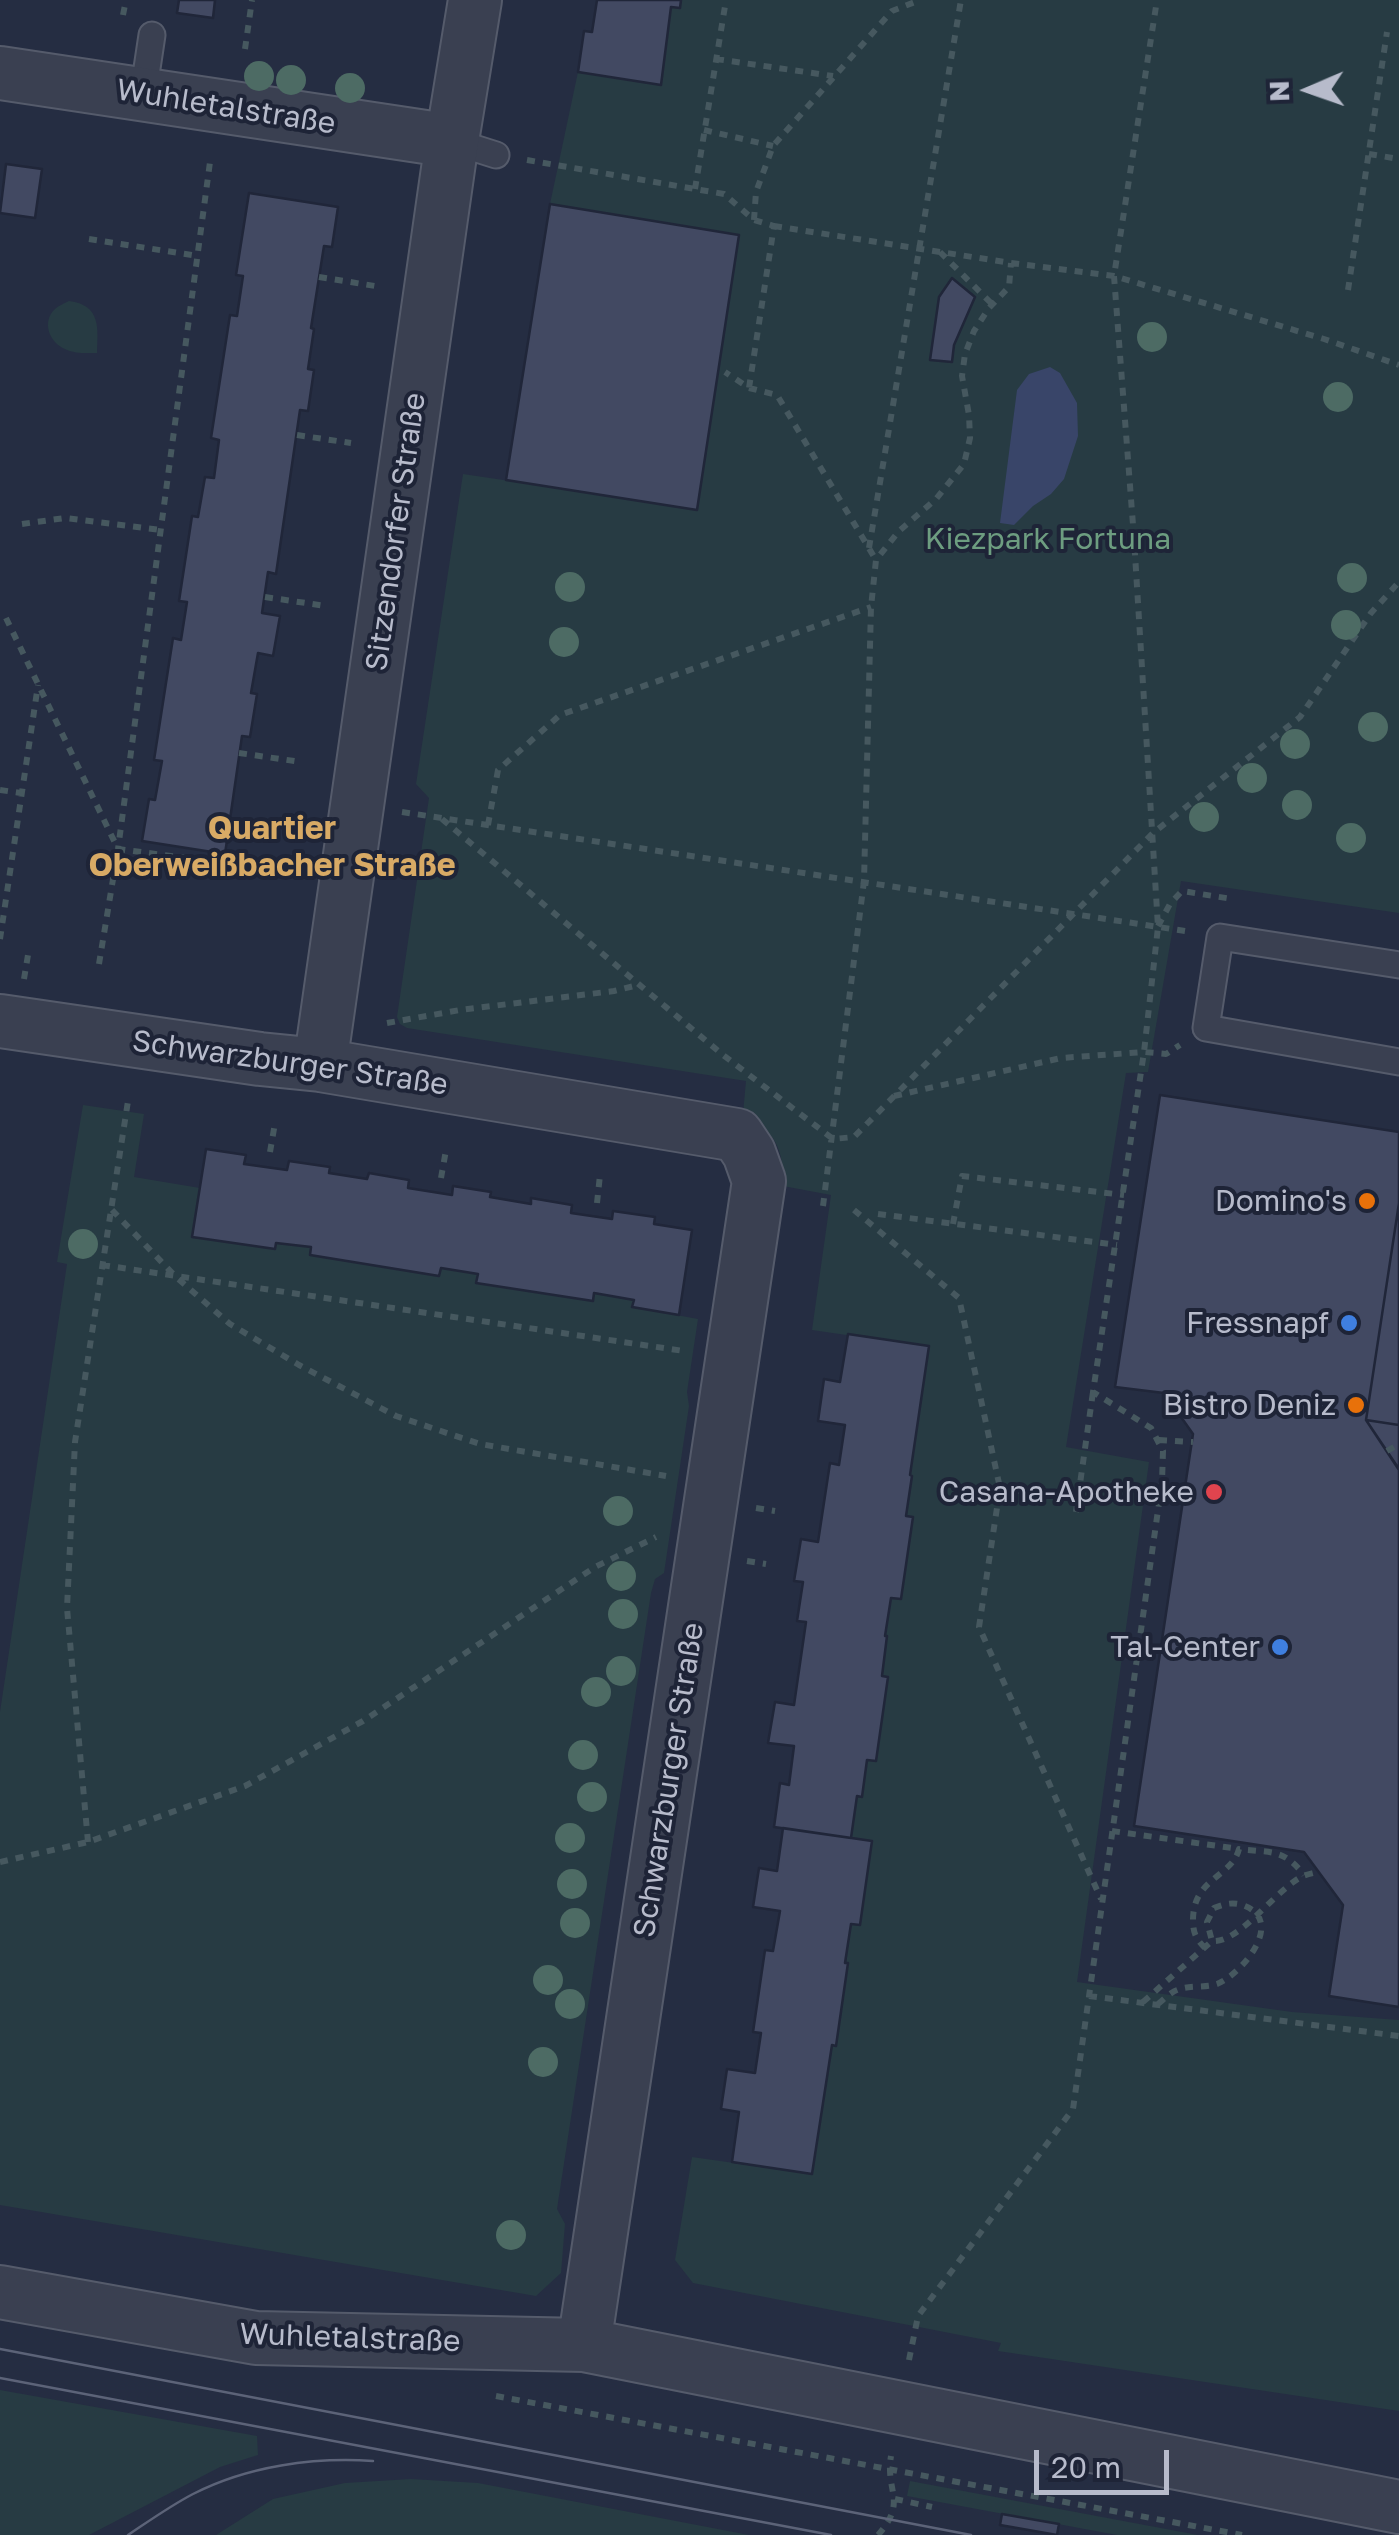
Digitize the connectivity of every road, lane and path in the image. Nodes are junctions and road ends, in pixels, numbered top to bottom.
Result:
1 (252, 0) edge
2 (474, 0) edge
3 (726, 0) edge
4 (920, 0) edge
5 (961, 0) edge
6 (1157, 0) edge
7 (1387, 32) dead end
8 (152, 35) dead end
9 (245, 48) dead end
10 (716, 59) junction
11 (0, 72) edge
12 (832, 76) junction
13 (143, 94) junction
14 (704, 130) junction
15 (773, 146) junction
16 (474, 148) junction
17 (1368, 154) junction
18 (1399, 160) edge
19 (210, 162) dead end
20 (695, 189) junction
21 (754, 220) junction
22 (774, 226) junction
23 (89, 239) dead end
24 (920, 249) junction
25 (940, 252) junction
26 (198, 256) junction
27 (1011, 263) junction
28 (1114, 276) junction
29 (319, 277) dead end
30 (375, 286) dead end
31 (1348, 290) dead end
32 (992, 304) junction
33 (1399, 365) edge
34 (725, 372) dead end
35 (749, 388) junction
36 (297, 435) dead end
37 (351, 442) dead end
38 (22, 524) dead end
39 (161, 530) junction
40 (869, 548) junction
41 (876, 560) junction
42 (1399, 582) edge
43 (264, 597) dead end
44 (326, 606) dead end
45 (872, 607) junction
46 (6, 618) dead end
47 (38, 684) junction
48 (239, 753) dead end
49 (301, 762) dead end
50 (0, 790) edge
51 (22, 793) junction
52 (356, 803) junction
53 (442, 819) junction
54 (488, 825) junction
55 (1153, 833) junction
56 (118, 850) junction
57 (286, 871) dead end
58 (864, 881) junction
59 (1073, 913) junction
60 (1158, 927) junction
61 (1220, 937) junction
62 (0, 940) edge
63 (99, 964) dead end
64 (1399, 964) edge
65 (639, 985) junction
66 (0, 1022) edge
67 (388, 1023) dead end
68 (1144, 1052) junction
69 (1399, 1062) edge
70 (320, 1065) junction
71 (893, 1096) junction
72 (128, 1101) dead end
73 (276, 1123) dead end
74 (833, 1139) junction
75 (446, 1150) dead end
76 (270, 1152) dead end
77 (600, 1174) dead end
78 (441, 1178) dead end
79 (1124, 1194) junction
80 (597, 1203) dead end
81 (823, 1206) dead end
82 (111, 1209) junction
83 (854, 1210) dead end
84 (878, 1214) dead end
85 (954, 1224) junction
86 (1116, 1245) junction
87 (102, 1265) junction
88 (175, 1276) junction
89 (733, 1358) junction
90 (1093, 1392) junction
91 (1157, 1440) junction
92 (1193, 1442) dead end
93 (1399, 1444) edge
94 (1399, 1458) edge
95 (1000, 1488) junction
96 (1077, 1498) junction
97 (710, 1509) junction
98 (1076, 1512) dead end
99 (1112, 1831) junction
100 (88, 1842) junction
101 (1239, 1849) junction
102 (0, 1862) edge
103 (1319, 1872) dead end
104 (1304, 1875) junction
105 (1102, 1900) junction
106 (1256, 1913) junction
107 (1212, 1941) junction
108 (1205, 1948) junction
109 (1089, 1996) junction
110 (1142, 2003) junction
111 (1157, 2005) junction
112 (1399, 2036) edge
113 (0, 2292) edge
114 (918, 2316) dead end
115 (584, 2345) junction
116 (626, 2420) dead end
117 (895, 2499) dead end
118 (932, 2507) dead end
119 (1399, 2507) edge
120 (1242, 2535) edge

1 - 9 path
2 - 16 street, Sitzendorfer Straße
3 - 10 path
4 - 12 path
5 - 24 path
6 - 28 path
7 - 17 path
8 - 13 lane
10 - 12 path
10 - 14 path
11 - 13 street, Wuhletalstraße
12 - 15 path
13 - 16 street, Wuhletalstraße
14 - 15 path
14 - 20 path
15 - 21 path
16 - 20 path
16 - 52 street, Sitzendorfer Straße
17 - 18 path
17 - 31 path
19 - 26 path
20 - 21 path
21 - 22 path
22 - 24 path
22 - 35 path
23 - 26 path
24 - 25 path
24 - 40 path
25 - 27 path
25 - 32 path
26 - 39 path
27 - 28 path
27 - 32 path
28 - 33 path
28 - 55 path
29 - 30 path
32 - 41 path
34 - 35 path
35 - 40 path
36 - 37 path
38 - 39 path
39 - 56 path
40 - 41 path
41 - 45 path
42 - 55 path
43 - 44 path
45 - 54 path
45 - 58 path
46 - 47 path
47 - 51 path
47 - 56 path
48 - 49 path
50 - 51 path
51 - 62 path
52 - 53 path
52 - 70 street, Sitzendorfer Straße
53 - 54 path
53 - 65 path
54 - 58 path
55 - 59 path
55 - 60 path
56 - 57 path
56 - 63 path
58 - 59 path
58 - 74 path
59 - 60 path
59 - 71 path
60 - 61 path
60 - 68 path
61 - 64 lane
61 - 69 lane
65 - 67 path
65 - 74 path
66 - 70 street, Schwarzburger Straße
68 - 71 path
68 - 79 path
70 - 89 street, Schwarzburger Straße
71 - 74 path
72 - 82 path
73 - 76 path
74 - 81 path
75 - 78 path
77 - 80 path
79 - 85 path
79 - 86 path
82 - 87 path
82 - 88 path
83 - 95 path
84 - 85 path
85 - 86 path
86 - 90 path
87 - 88 path
87 - 100 path
88 - 89 path
88 - 97 path
89 - 97 street, Schwarzburger Straße
90 - 91 path
90 - 96 path
91 - 92 path
91 - 99 path
93 - 94 path
95 - 96 path
95 - 105 path
96 - 98 path
97 - 100 path
97 - 115 street, Schwarzburger Straße
99 - 101 path
99 - 105 path
100 - 102 path
101 - 104 path
101 - 108 path
103 - 104 path
104 - 106 path
105 - 109 path
106 - 107 path
106 - 107 path
106 - 111 path
107 - 108 path
108 - 110 path
109 - 110 path
109 - 114 path
110 - 111 path
111 - 112 path
113 - 115 street, Wuhletalstraße
115 - 119 street
116 - 120 path
117 - 118 path

